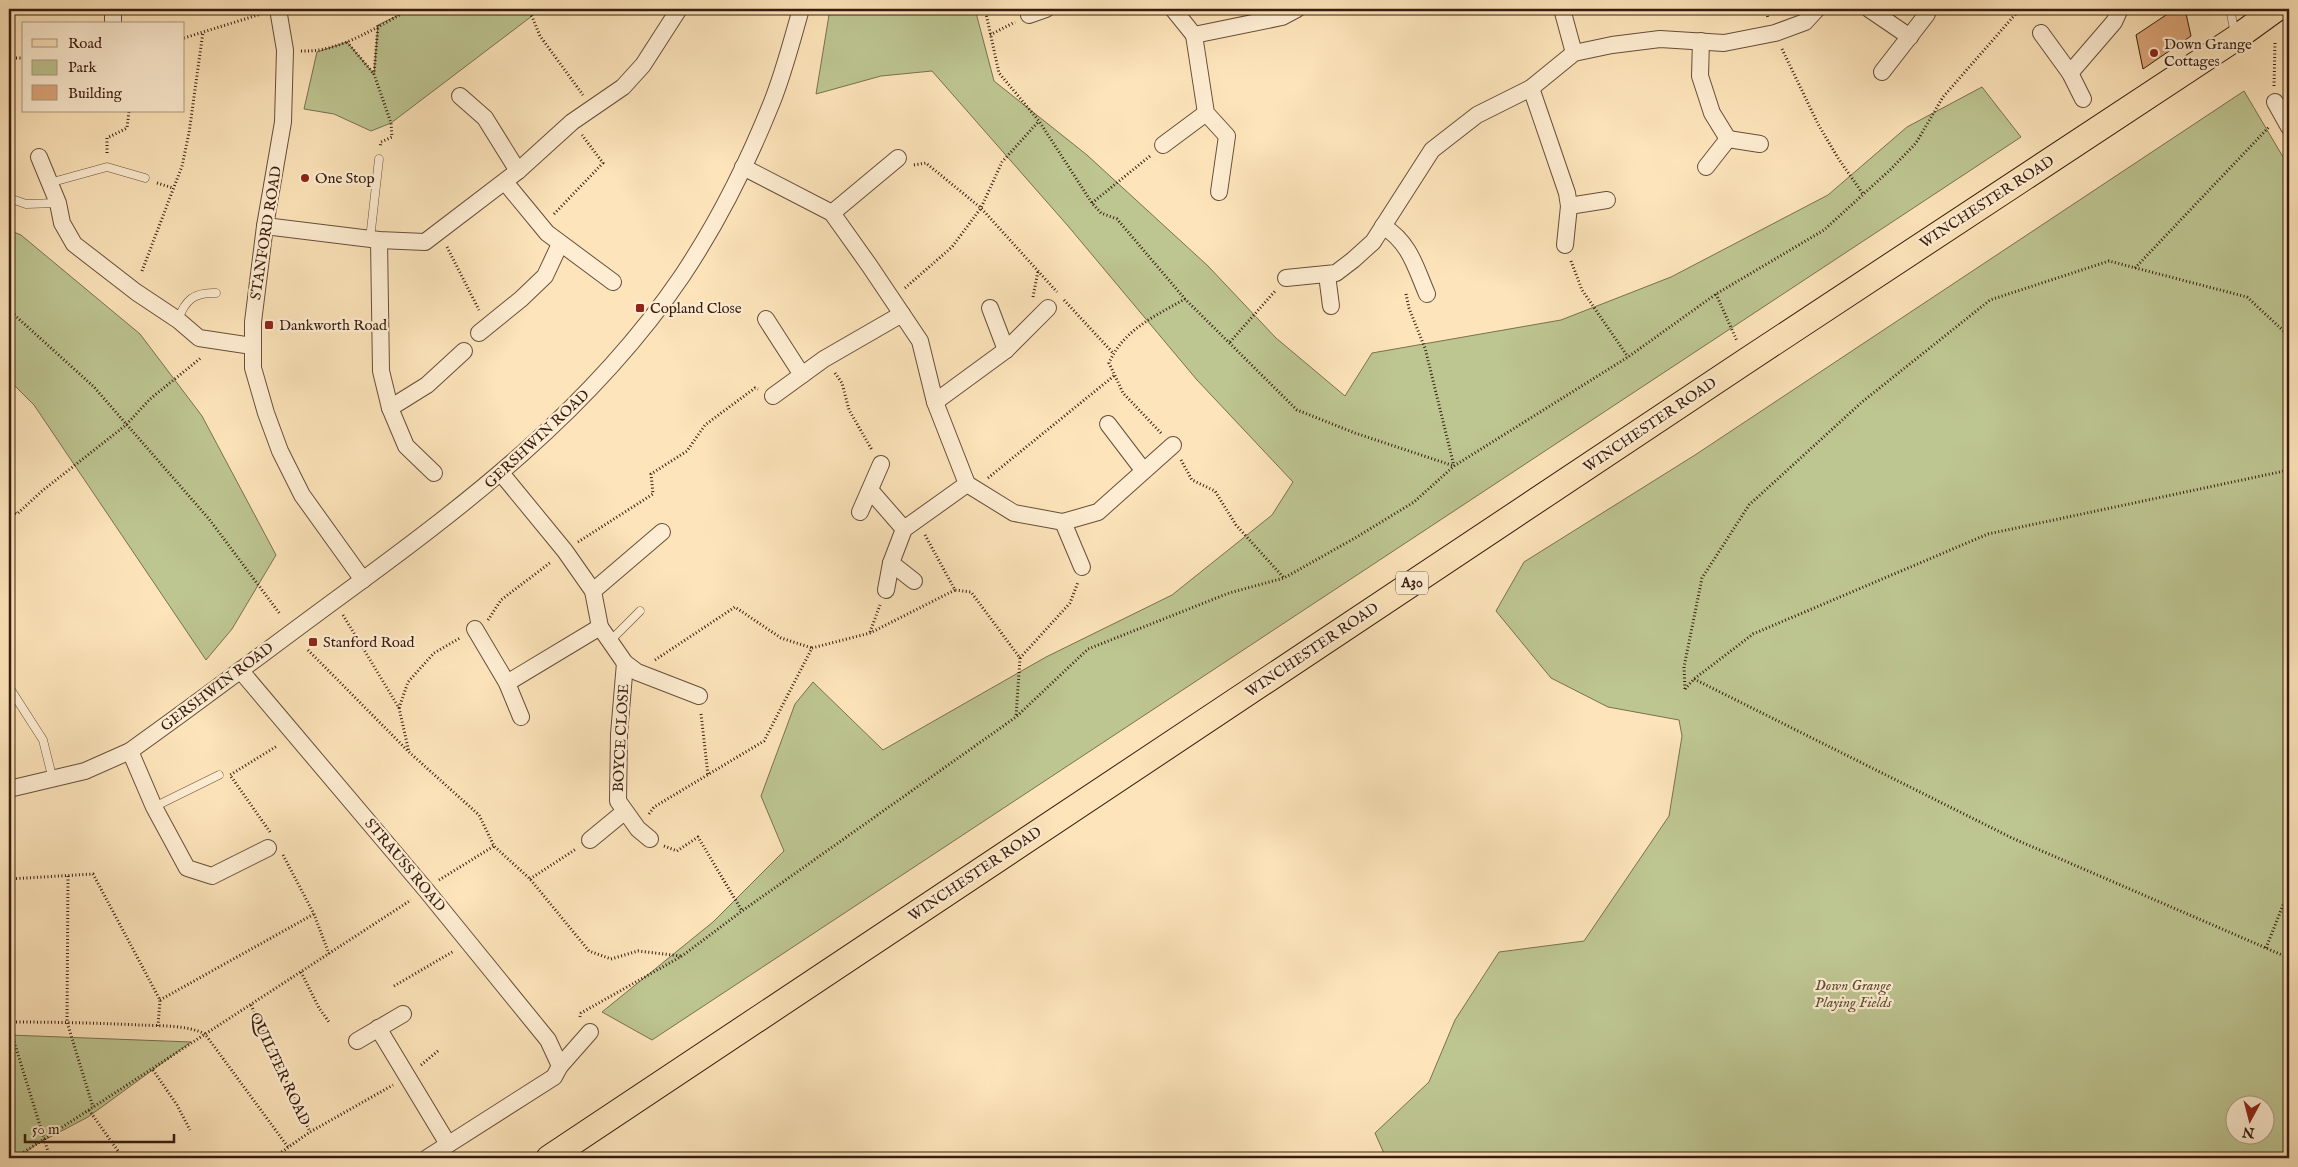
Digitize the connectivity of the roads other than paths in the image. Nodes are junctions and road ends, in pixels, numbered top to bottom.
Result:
1 (113, 9) edge
2 (278, 9) edge
3 (679, 9) edge
4 (802, 9) edge
5 (1046, 9) edge
6 (1174, 9) edge
7 (1297, 9) edge
8 (1562, 9) edge
9 (1817, 9) edge
10 (1869, 9) edge
11 (2120, 9) edge
12 (2230, 9) edge
13 (2276, 9) edge
14 (1927, 14) dead end
15 (1029, 15) road end
16 (113, 22) edge
17 (2041, 33) dead end
18 (1194, 35) junction
19 (1910, 37) junction
20 (2236, 38) junction
21 (1701, 41) junction
22 (1574, 53) junction
23 (1882, 72) dead end
24 (2070, 73) junction
25 (1531, 88) junction
26 (460, 96) dead end
27 (2083, 99) dead end
28 (1206, 113) junction
29 (1728, 139) junction
30 (1760, 144) dead end
31 (1163, 146) road end
32 (39, 158) dead end
33 (379, 159) road end
34 (892, 164) road end
35 (743, 167) junction
36 (1706, 167) dead end
37 (518, 171) junction
38 (145, 178) dead end
39 (505, 182) junction
40 (50, 183) junction
41 (1219, 192) dead end
42 (9, 198) edge
43 (1607, 200) dead end
44 (58, 203) junction
45 (1569, 206) junction
46 (832, 213) junction
47 (265, 226) junction
48 (1384, 226) junction
49 (375, 239) junction
50 (560, 244) junction
51 (1566, 245) road end
52 (1327, 275) junction
53 (1286, 278) road end
54 (613, 282) dead end
55 (216, 293) dead end
56 (1427, 294) dead end
57 (1331, 306) dead end
58 (990, 308) dead end
59 (1048, 308) dead end
60 (902, 314) junction
61 (766, 319) dead end
62 (178, 320) junction
63 (483, 330) road end
64 (252, 346) junction
65 (464, 350) dead end
66 (1006, 350) junction
67 (802, 375) junction
68 (773, 396) road end
69 (935, 402) junction
70 (390, 408) junction
71 (1108, 424) dead end
72 (1173, 445) road end
73 (881, 464) road end
74 (1143, 470) junction
75 (434, 472) dead end
76 (500, 473) junction
77 (971, 487) junction
78 (870, 490) junction
79 (860, 512) dead end
80 (1063, 522) junction
81 (910, 524) junction
82 (662, 532) dead end
83 (891, 563) junction
84 (1082, 567) road end
85 (363, 580) junction
86 (914, 580) dead end
87 (886, 590) road end
88 (593, 591) junction
89 (640, 611) dead end
90 (600, 626) junction
91 (475, 629) dead end
92 (609, 642) junction
93 (631, 667) junction
94 (240, 670) junction
95 (507, 683) junction
96 (9, 687) edge
97 (699, 696) road end
98 (521, 717) dead end
99 (130, 751) junction
100 (219, 775) dead end
101 (53, 780) junction
102 (9, 790) edge
103 (154, 807) junction
104 (624, 812) junction
105 (644, 834) road end
106 (590, 840) road end
107 (274, 846) road end
108 (402, 1014) dead end
109 (584, 1027) road end
110 (378, 1028) junction
111 (356, 1041) dead end
112 (560, 1066) junction
113 (448, 1144) junction
114 (427, 1158) edge
115 (549, 1158) edge

1 - 16 street
2 - 47 street, STANFORD ROAD
3 - 37 street
4 - 35 street, GERSHWIN ROAD
5 - 15 street
6 - 18 street
7 - 18 street
8 - 22 street
9 - 21 street
10 - 19 street
11 - 24 street
12 - 20 lane
13 - 20 main road, WINCHESTER ROAD / A30
14 - 19 street
17 - 24 street
18 - 28 street
19 - 23 street
20 - 115 main road, WINCHESTER ROAD / A30
21 - 22 street
21 - 29 street
22 - 25 street
24 - 27 street
25 - 45 street
25 - 48 street
26 - 37 street
28 - 31 street
28 - 41 street
29 - 30 street
29 - 36 street
32 - 40 street
33 - 49 lane
34 - 46 street
35 - 46 street
35 - 76 street, GERSHWIN ROAD
37 - 39 street
38 - 40 lane
39 - 49 street
39 - 50 street
40 - 44 street
42 - 44 lane
43 - 45 street
44 - 62 street
45 - 51 street
46 - 60 street
47 - 49 street
47 - 64 street, STANFORD ROAD
48 - 52 street
48 - 56 street
49 - 70 street
50 - 54 street
50 - 63 street
52 - 53 street
52 - 57 street
55 - 62 lane
58 - 66 street
59 - 66 street
60 - 67 street
60 - 69 street
61 - 67 street
62 - 64 street
64 - 85 street, STANFORD ROAD
65 - 70 street
66 - 69 street
67 - 68 street
69 - 77 street
70 - 75 street
71 - 74 street
72 - 74 street
73 - 78 street
74 - 80 street
76 - 85 street, GERSHWIN ROAD
76 - 88 street, BOYCE CLOSE
77 - 80 street
77 - 81 street
78 - 79 street
78 - 81 street
80 - 84 street
81 - 83 street
82 - 88 street
83 - 86 street
83 - 87 street
85 - 94 street, GERSHWIN ROAD
88 - 90 street, BOYCE CLOSE
89 - 92 lane
90 - 92 street, BOYCE CLOSE
90 - 95 street
91 - 95 street
92 - 93 street, BOYCE CLOSE
93 - 97 street, BOYCE CLOSE
93 - 104 street, BOYCE CLOSE
94 - 99 street, GERSHWIN ROAD
94 - 112 street, STRAUSS ROAD
95 - 98 street
96 - 101 lane
99 - 101 street, GERSHWIN ROAD
99 - 103 street
100 - 103 lane
101 - 102 street, GERSHWIN ROAD
103 - 107 street
104 - 105 street, BOYCE CLOSE
104 - 106 street, BOYCE CLOSE
108 - 110 street
109 - 112 street
110 - 111 street
110 - 113 street
112 - 113 street
113 - 114 street

